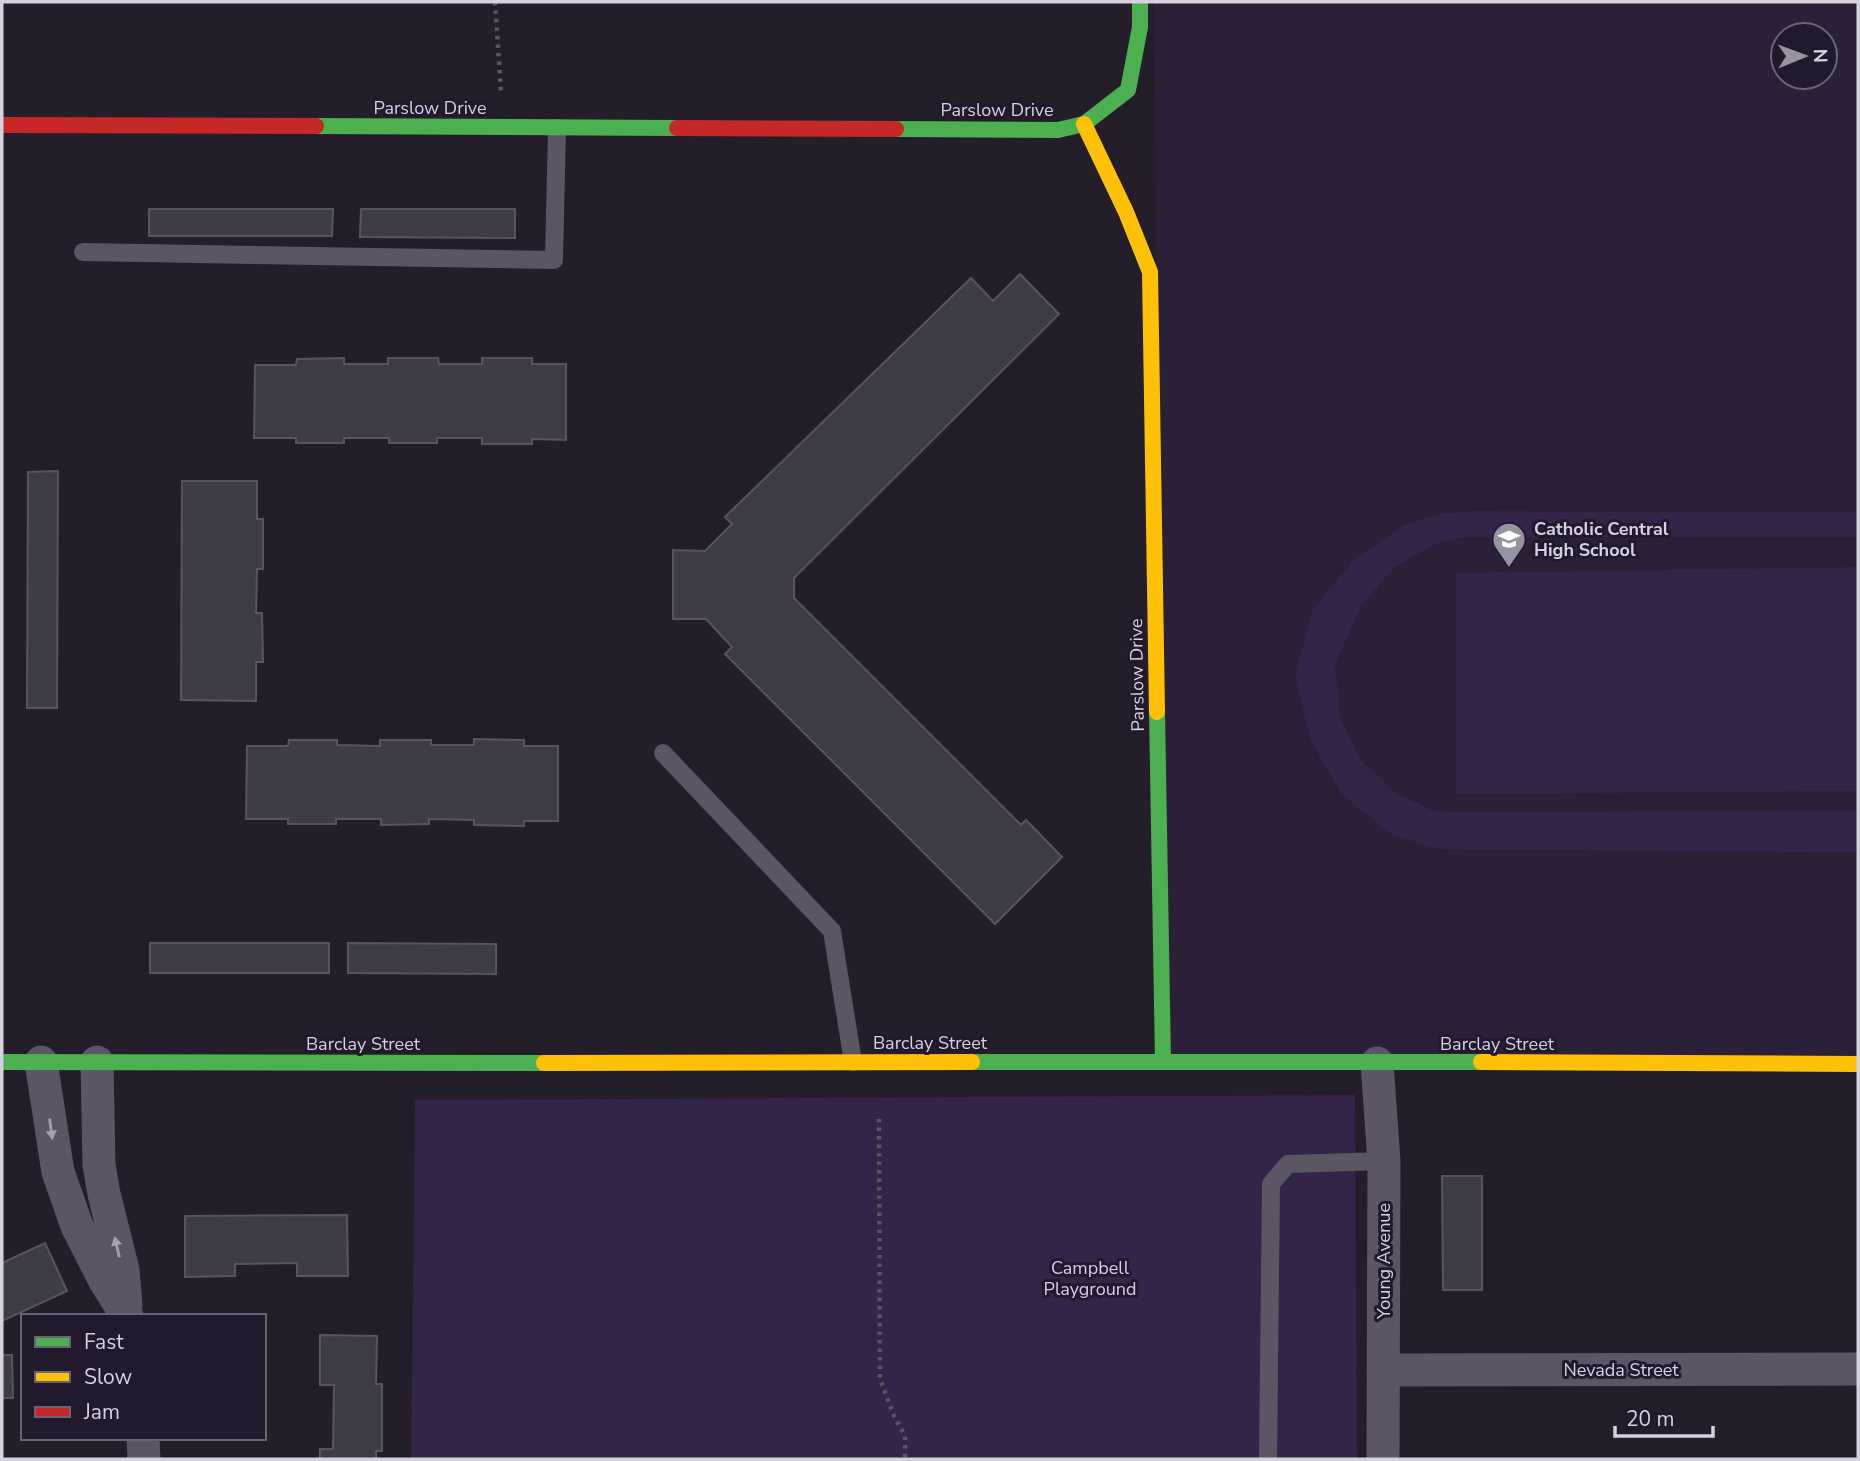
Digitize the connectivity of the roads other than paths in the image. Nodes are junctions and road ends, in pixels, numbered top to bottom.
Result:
1 (1140, 2) edge
2 (1084, 124) junction
3 (2, 125) edge
4 (557, 128) junction
5 (83, 252) dead end
6 (663, 753) dead end
7 (1163, 1061) junction
8 (2, 1062) edge
9 (41, 1062) junction
10 (97, 1062) junction
11 (853, 1062) junction
12 (1377, 1063) junction
13 (1858, 1065) edge
14 (1384, 1161) junction
15 (126, 1314) edge
16 (127, 1314) edge
17 (1858, 1369) edge
18 (1383, 1370) junction
19 (144, 1440) edge
20 (144, 1459) edge
21 (1268, 1459) edge
22 (1383, 1459) edge

1 - 2 street
2 - 4 street, Parslow Drive
2 - 7 street, Parslow Drive
3 - 4 street, Parslow Drive
4 - 5 lane
6 - 11 lane
7 - 11 street, Barclay Street
7 - 12 street, Barclay Street
8 - 9 street, Barclay Street
9 - 10 street, Barclay Street
9 -> 15 street
10 - 11 street, Barclay Street
16 -> 10 street
12 - 13 street, Barclay Street
12 - 14 street, Young Avenue
14 - 18 street, Young Avenue
14 - 21 lane
17 - 18 street, Nevada Street
18 - 22 street, Young Avenue
19 - 20 street

